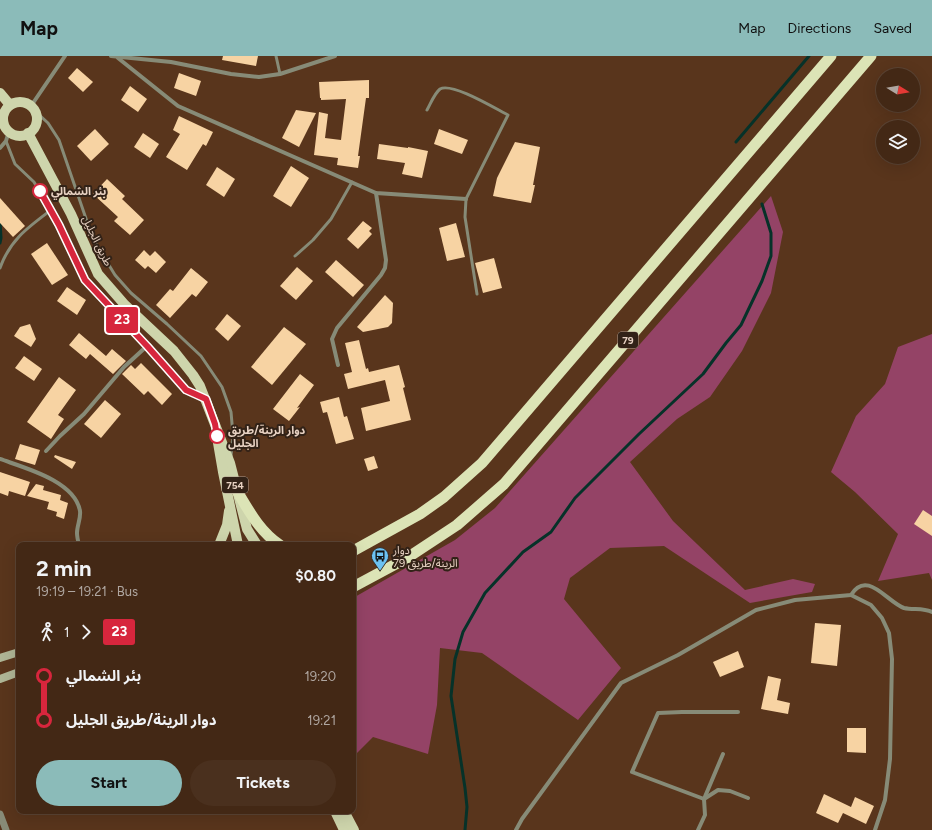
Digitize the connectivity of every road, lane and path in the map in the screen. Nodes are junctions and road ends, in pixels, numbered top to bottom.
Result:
1 (65, 56) edge
2 (111, 56) edge
3 (276, 56) edge
4 (335, 56) edge
5 (831, 56) edge
6 (871, 56) edge
7 (118, 58) junction
8 (280, 74) junction
9 (0, 93) edge
10 (10, 105) junction
11 (33, 109) junction
12 (427, 110) dead end
13 (2, 114) edge
14 (9, 131) junction
15 (28, 133) junction
16 (6, 141) junction
17 (0, 148) edge
18 (352, 182) junction
19 (376, 193) junction
20 (466, 199) junction
21 (51, 210) junction
22 (295, 256) dead end
23 (0, 268) edge
24 (477, 294) dead end
25 (147, 346) junction
26 (338, 365) dead end
27 (206, 399) junction
28 (215, 424) junction
29 (46, 452) dead end
30 (0, 460) edge
31 (230, 464) junction
32 (237, 491) junction
33 (229, 501) junction
34 (383, 535) junction
35 (79, 542) edge
36 (220, 542) edge
37 (237, 542) edge
38 (256, 542) edge
39 (276, 542) edge
40 (356, 543) edge
41 (356, 549) edge
42 (356, 586) edge
43 (851, 596) junction
44 (932, 612) edge
45 (16, 653) edge
46 (0, 658) edge
47 (16, 673) edge
48 (0, 678) edge
49 (738, 712) dead end
50 (723, 754) dead end
51 (748, 798) dead end
52 (704, 799) junction
53 (0, 814) edge
54 (336, 814) edge
55 (346, 814) edge
56 (6, 830) edge
57 (344, 830) edge
58 (354, 830) edge
59 (516, 830) edge
60 (698, 830) edge
61 (875, 830) edge

1 - 11 street
2 - 7 street
3 - 8 lane
4 - 8 street
5 - 34 highway
6 - 42 highway, 79
7 - 8 street
7 - 18 street
9 - 10 main road
10 - 11 main road
10 - 13 main road
11 - 15 main road
11 - 31 lane
12 - 20 lane
13 - 14 main road
14 - 15 main road
14 - 16 street
15 - 27 main road, طريق الجليل / 754
16 - 17 street
16 - 21 lane
18 - 19 street
18 - 22 lane
19 - 20 street
19 - 26 street
20 - 24 lane
21 - 23 lane
21 - 25 lane
25 - 27 lane
25 - 29 street
27 - 28 main road, طريق الجليل / 754
28 - 31 main road, 754
28 - 33 main road, 754
30 - 35 street
31 - 32 main road, 754
32 - 38 main road, 754
32 - 39 highway
33 - 36 main road
33 - 37 main road, 754
34 - 40 highway
34 - 41 highway
43 - 44 street
43 - 59 street
43 - 61 street
45 - 46 main road
47 - 48 main road
49 - 52 street
50 - 52 street
51 - 52 street
52 - 60 street
53 - 56 street
54 - 57 main road
55 - 58 main road

